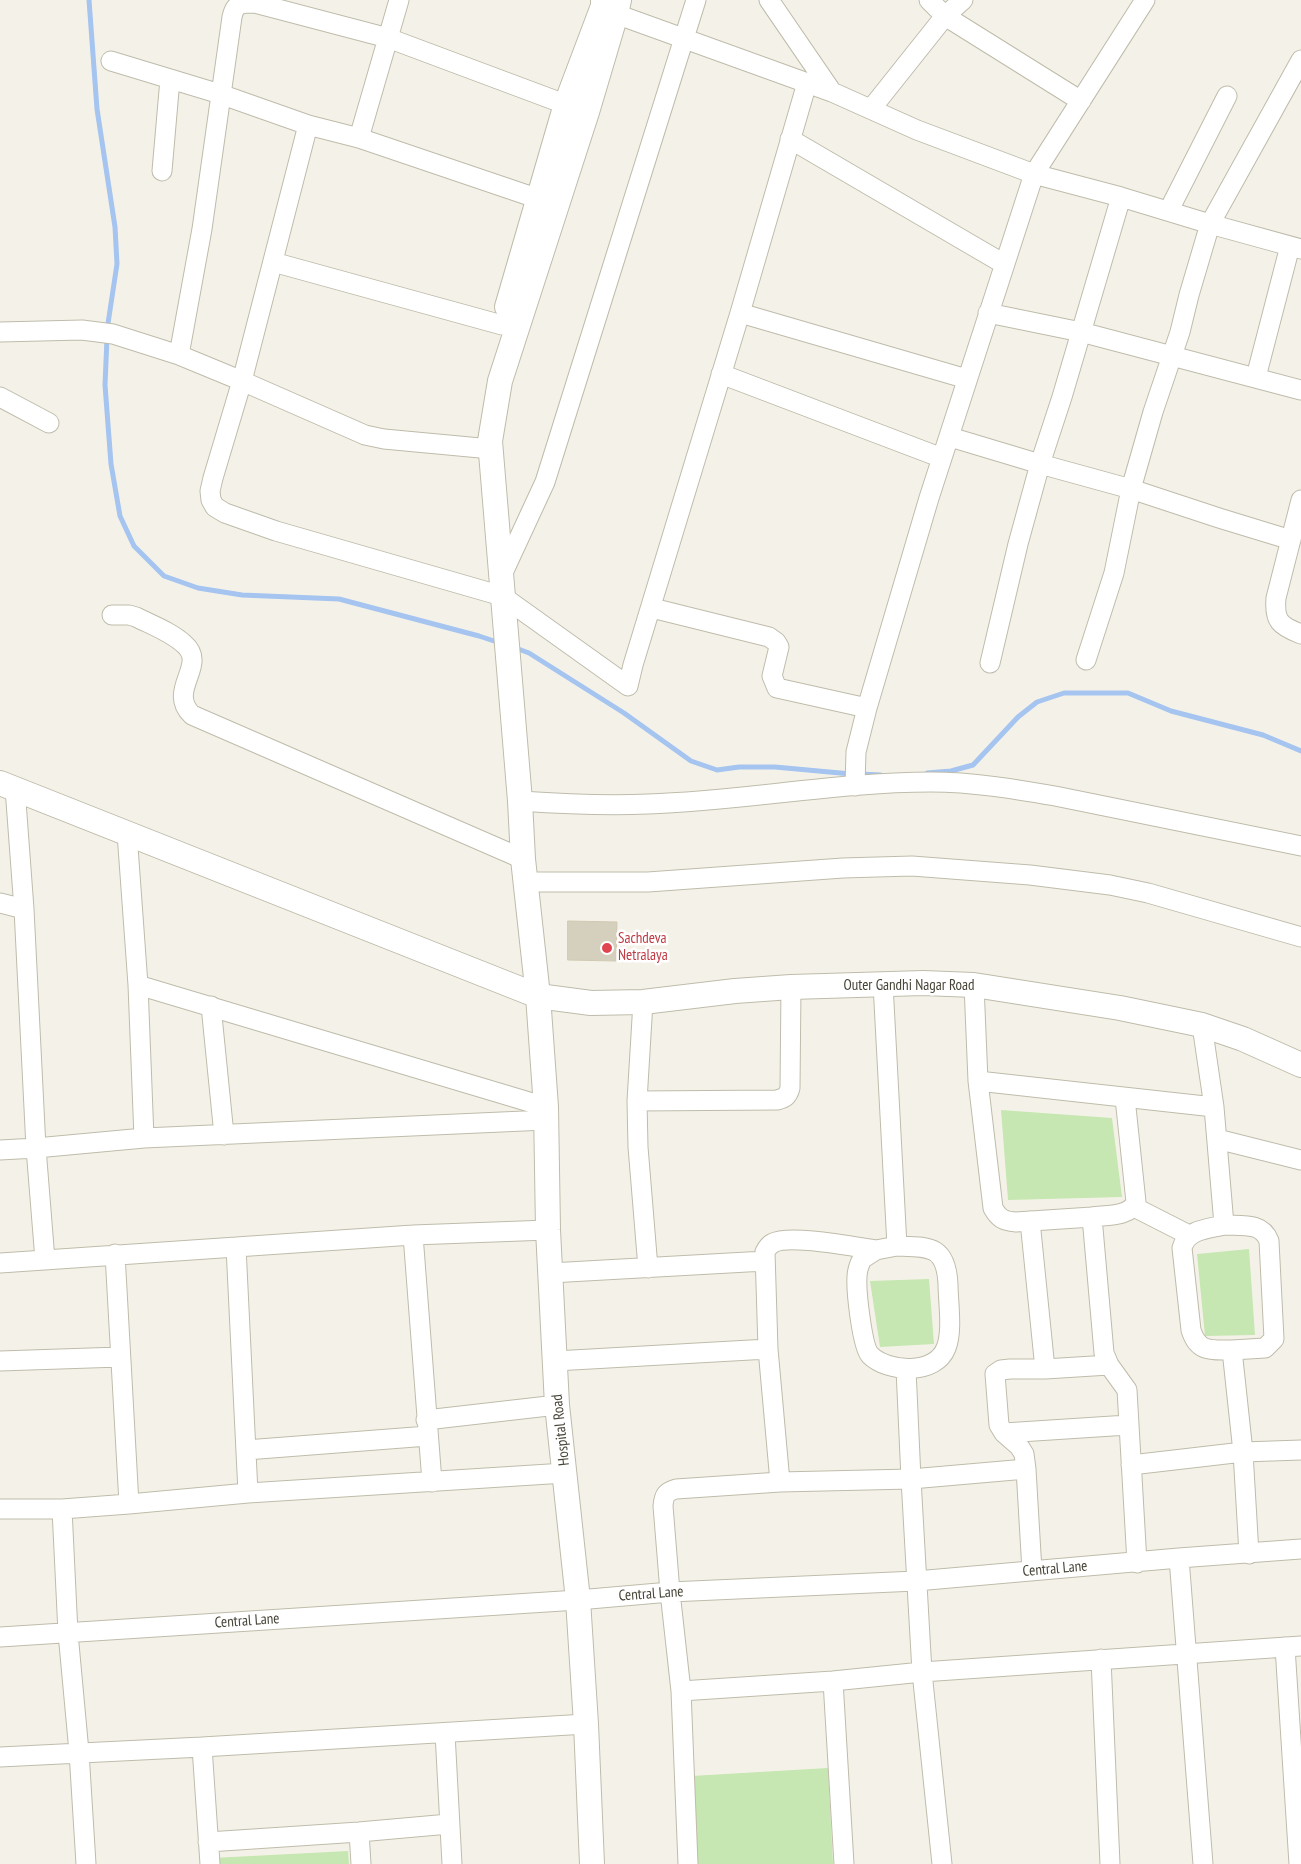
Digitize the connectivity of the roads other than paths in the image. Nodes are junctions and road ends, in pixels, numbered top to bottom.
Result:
1 (399, 0) edge
2 (696, 0) edge
3 (769, 0) edge
4 (929, 0) edge
5 (963, 0) edge
6 (1145, 0) edge
7 (238, 2) edge
8 (610, 5) edge
9 (945, 16) junction
10 (388, 38) junction
11 (684, 39) junction
12 (1301, 60) edge
13 (111, 61) dead end
14 (170, 79) junction
15 (807, 83) junction
16 (832, 92) junction
17 (220, 94) junction
18 (1227, 96) dead end
19 (1081, 101) junction
20 (577, 108) junction
21 (871, 109) junction
22 (308, 125) junction
23 (359, 138) junction
24 (790, 139) junction
25 (162, 171) dead end
26 (1034, 174) junction
27 (1120, 197) junction
28 (539, 199) junction
29 (1169, 210) junction
30 (1210, 224) junction
31 (1295, 247) edge
32 (273, 262) junction
33 (1004, 264) junction
34 (740, 313) junction
35 (988, 313) junction
36 (502, 325) junction
37 (0, 332) edge
38 (1081, 332) junction
39 (179, 355) junction
40 (1172, 357) junction
41 (721, 374) junction
42 (1256, 377) junction
43 (967, 379) junction
44 (242, 380) junction
45 (1301, 390) edge
46 (0, 397) edge
47 (49, 423) dead end
48 (950, 437) junction
49 (491, 445) junction
50 (942, 458) junction
51 (1040, 464) junction
52 (1131, 489) junction
53 (1301, 500) edge
54 (1291, 540) junction
55 (502, 596) junction
56 (652, 608) junction
57 (112, 615) dead end
58 (1301, 634) edge
59 (1086, 660) dead end
60 (990, 663) dead end
61 (867, 708) junction
62 (855, 783) junction
63 (7, 786) edge
64 (520, 801) junction
65 (127, 833) junction
66 (1301, 846) edge
67 (524, 870) junction
68 (0, 903) edge
69 (24, 909) junction
70 (1301, 937) edge
71 (883, 984) junction
72 (138, 985) junction
73 (974, 985) junction
74 (791, 987) junction
75 (538, 996) junction
76 (642, 1002) junction
77 (210, 1006) junction
78 (1202, 1025) junction
79 (1301, 1066) edge
80 (978, 1081) junction
81 (1125, 1098) junction
82 (637, 1101) junction
83 (1214, 1107) junction
84 (546, 1113) junction
85 (224, 1135) junction
86 (144, 1138) junction
87 (1217, 1139) junction
88 (36, 1148) junction
89 (0, 1150) edge
90 (1301, 1160) edge
91 (1134, 1207) junction
92 (1092, 1217) junction
93 (1030, 1221) junction
94 (1224, 1225) junction
95 (548, 1230) junction
96 (413, 1235) junction
97 (1189, 1235) junction
98 (897, 1246) junction
99 (236, 1247) junction
100 (876, 1250) junction
101 (115, 1254) junction
102 (45, 1260) junction
103 (765, 1261) junction
104 (0, 1263) edge
105 (648, 1268) junction
106 (550, 1272) junction
107 (768, 1349) junction
108 (1232, 1350) junction
109 (120, 1357) junction
110 (0, 1361) edge
111 (556, 1361) junction
112 (1109, 1365) junction
113 (906, 1369) junction
114 (1045, 1369) junction
115 (558, 1405) junction
116 (1128, 1425) junction
117 (427, 1428) junction
118 (1004, 1433) junction
119 (246, 1450) junction
120 (1301, 1450) edge
121 (1243, 1452) junction
122 (1131, 1465) junction
123 (1026, 1469) junction
124 (565, 1473) junction
125 (911, 1479) junction
126 (432, 1482) junction
127 (780, 1482) junction
128 (248, 1493) junction
129 (129, 1504) junction
130 (0, 1509) edge
131 (62, 1509) junction
132 (1301, 1550) edge
133 (1249, 1554) junction
134 (1179, 1558) junction
135 (1137, 1563) junction
136 (1032, 1571) junction
137 (916, 1581) junction
138 (670, 1592) junction
139 (578, 1600) junction
140 (68, 1632) junction
141 (0, 1637) edge
142 (1293, 1647) edge
143 (1187, 1653) junction
144 (1101, 1659) junction
145 (922, 1672) junction
146 (833, 1681) junction
147 (681, 1691) junction
148 (586, 1724) junction
149 (1296, 1730) edge
150 (445, 1733) junction
151 (202, 1748) junction
152 (79, 1752) junction
153 (0, 1757) edge
154 (1298, 1815) edge
155 (449, 1824) junction
156 (359, 1832) junction
157 (208, 1842) junction
158 (86, 1864) edge
159 (210, 1864) edge
160 (361, 1864) edge
161 (452, 1864) edge
162 (592, 1864) edge
163 (688, 1864) edge
164 (844, 1864) edge
165 (942, 1864) edge
166 (1110, 1864) edge
167 (1203, 1864) edge
168 (1299, 1864) edge

1 - 10 street
2 - 11 street
3 - 16 street
4 - 9 street
5 - 9 street
6 - 19 street
7 - 10 street
7 - 17 street
8 - 11 street
8 - 20 street
9 - 19 street
9 - 21 street
10 - 20 street
10 - 23 street
11 - 15 street
11 - 55 street
12 - 30 street
13 - 14 street
14 - 17 street
14 - 25 street
15 - 16 street
15 - 24 street
16 - 21 street
17 - 22 street
17 - 39 street
18 - 29 street
19 - 26 street
20 - 28 street
20 - 49 street
21 - 26 street
22 - 23 street
22 - 32 street
23 - 28 street
24 - 33 street
24 - 34 street
26 - 27 street
26 - 33 street
27 - 29 street
27 - 38 street
28 - 36 street
29 - 30 street
30 - 31 street
30 - 40 street
31 - 42 street
32 - 36 street
32 - 44 street
33 - 35 street
34 - 41 street
34 - 43 street
35 - 38 street
35 - 43 street
36 - 49 street
37 - 39 street
38 - 40 street
38 - 51 street
39 - 44 street
40 - 42 street
40 - 52 street
41 - 50 street
41 - 56 street
42 - 45 street
43 - 48 street
44 - 49 street
44 - 55 street
46 - 47 street
48 - 50 street
48 - 51 street
49 - 55 street, Hospital Road
50 - 61 street
51 - 52 street
51 - 60 street
52 - 54 street
52 - 59 street
53 - 54 street
54 - 58 street
55 - 56 street
55 - 64 street, Hospital Road
56 - 61 street
57 - 67 street
61 - 62 street
62 - 64 street
62 - 66 street
63 - 65 street, Outer Gandhi Nagar Road
63 - 69 street
64 - 67 street, Hospital Road
65 - 72 street
65 - 75 street, Outer Gandhi Nagar Road
67 - 70 street
67 - 75 street, Hospital Road
68 - 69 street
69 - 88 street
71 - 73 street, Outer Gandhi Nagar Road
71 - 74 street, Outer Gandhi Nagar Road
71 - 98 street
72 - 77 street
72 - 86 street
73 - 78 street, Outer Gandhi Nagar Road
73 - 80 street
74 - 76 street, Outer Gandhi Nagar Road
74 - 82 street
75 - 76 street, Outer Gandhi Nagar Road
75 - 84 street, Hospital Road
76 - 82 street
77 - 84 street
77 - 85 street
78 - 79 street, Outer Gandhi Nagar Road
78 - 83 street
80 - 81 street
80 - 93 street
81 - 83 street
81 - 91 street
82 - 105 street
83 - 87 street
84 - 85 street
84 - 95 street, Hospital Road
85 - 86 street
86 - 88 street
87 - 90 street
87 - 94 street
88 - 89 street
88 - 102 street
91 - 92 street
91 - 97 street
92 - 93 street
92 - 112 street
93 - 114 street
94 - 97 street
94 - 108 street
95 - 96 street
95 - 106 street, Hospital Road
96 - 99 street
96 - 117 street
97 - 108 street
98 - 100 street
98 - 113 street
99 - 101 street
99 - 119 street
100 - 103 street
100 - 113 street
101 - 102 street
101 - 109 street
102 - 104 street
103 - 105 street
103 - 107 street
105 - 106 street
106 - 111 street, Hospital Road
107 - 111 street
107 - 127 street
108 - 121 street
109 - 110 street
109 - 129 street
111 - 115 street, Hospital Road
112 - 114 street
112 - 116 street
113 - 125 street
114 - 118 street
115 - 117 street
115 - 124 street, Hospital Road
116 - 118 street
116 - 122 street
117 - 119 street
117 - 126 street
118 - 123 street
119 - 128 street
120 - 121 street
121 - 122 street
121 - 133 street
122 - 135 street
123 - 125 street
123 - 136 street
124 - 126 street
124 - 139 street, Hospital Road
125 - 127 street
125 - 137 street
126 - 128 street
127 - 138 street
128 - 129 street
129 - 131 street
130 - 131 street
131 - 140 street
132 - 133 street, Central Lane
133 - 134 street, Central Lane
134 - 135 street, Central Lane
134 - 143 street
135 - 136 street, Central Lane
136 - 137 street, Central Lane
137 - 138 street, Central Lane
137 - 145 street
138 - 139 street, Central Lane
138 - 147 street
139 - 140 street, Central Lane
139 - 148 street, Hospital Road
140 - 141 street, Central Lane
140 - 152 street
142 - 143 street
142 - 149 street
143 - 144 street
143 - 167 street
144 - 145 street
144 - 166 street
145 - 146 street
145 - 165 street
146 - 147 street
146 - 164 street
147 - 163 street
148 - 150 street
148 - 162 street, Hospital Road
149 - 154 street
150 - 151 street
150 - 155 street
151 - 152 street
151 - 157 street
152 - 153 street
152 - 158 street
154 - 168 street
155 - 156 street
155 - 161 street
156 - 157 street
156 - 160 street
157 - 159 street

